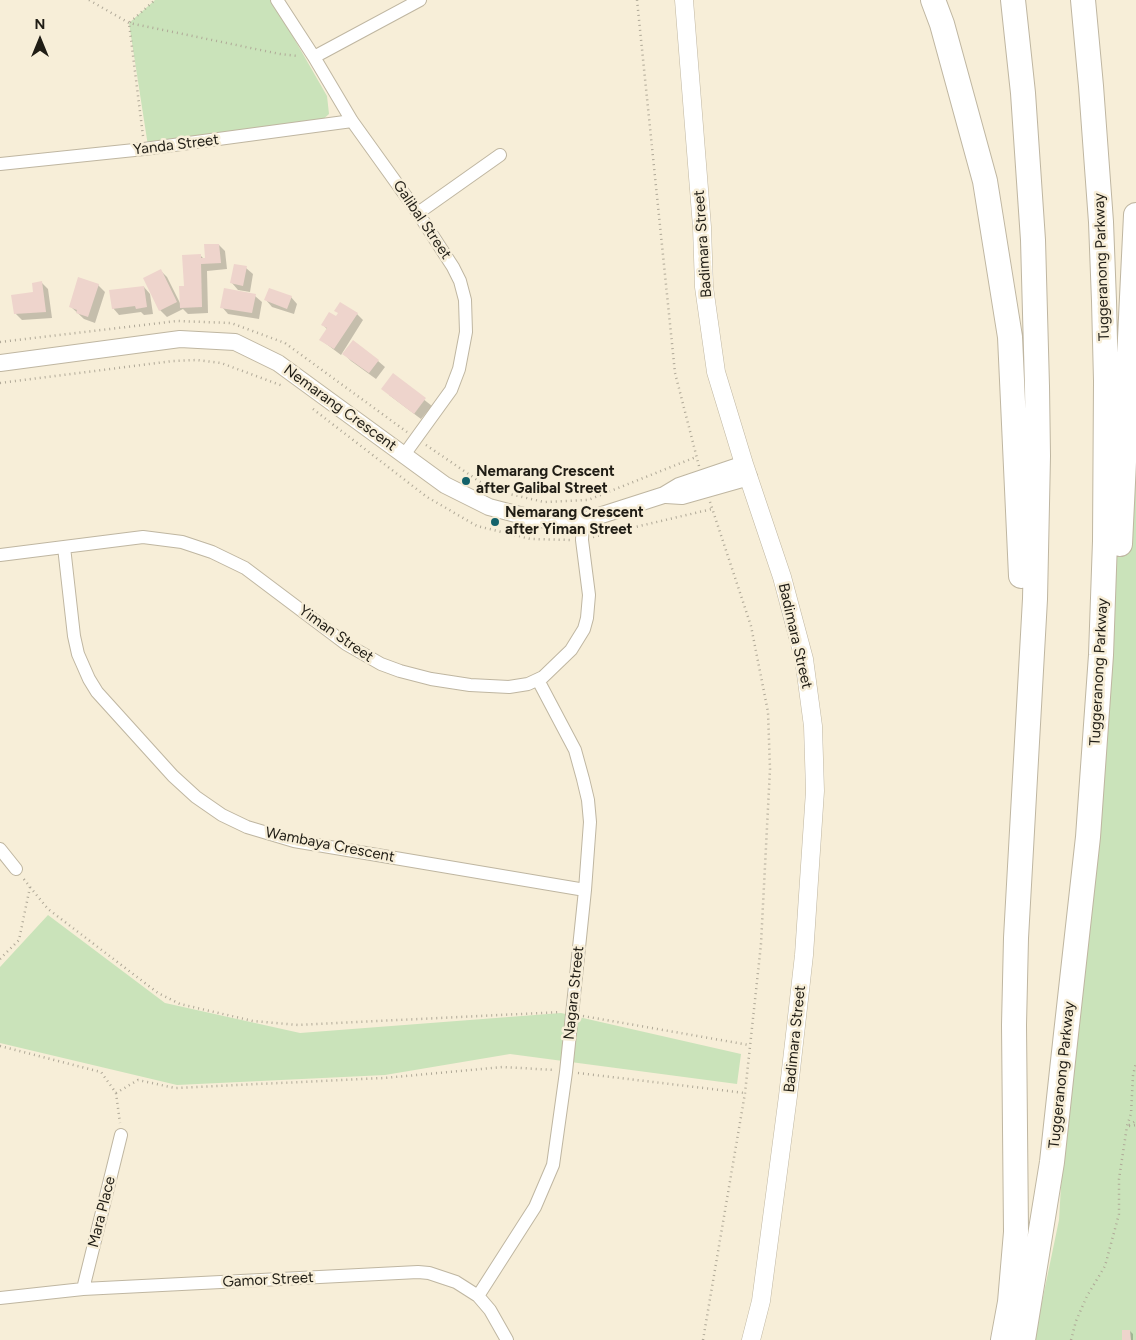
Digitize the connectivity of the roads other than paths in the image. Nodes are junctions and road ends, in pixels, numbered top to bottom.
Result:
1 (277, 0) edge
2 (420, 0) edge
3 (684, 0) edge
4 (933, 0) edge
5 (1013, 0) edge
6 (1083, 0) edge
7 (314, 57) junction
8 (352, 121) junction
9 (500, 155) dead end
10 (0, 164) edge
11 (418, 213) junction
12 (1136, 216) edge
13 (0, 363) edge
14 (404, 455) junction
15 (746, 471) junction
16 (583, 521) junction
17 (64, 547) junction
18 (0, 555) edge
19 (538, 680) junction
20 (1030, 695) junction
21 (1094, 770) junction
22 (0, 849) edge
23 (16, 869) road end
24 (584, 890) junction
25 (122, 1135) road end
26 (83, 1290) junction
27 (478, 1296) junction
28 (0, 1298) edge
29 (507, 1340) edge
30 (751, 1340) edge
31 (1003, 1340) edge
32 (1023, 1340) edge

1 - 7 street, Galibal Street
2 - 7 street
3 - 15 main road, Badimara Street
4 - 20 highway
5 - 20 highway
6 - 21 highway, Tuggeranong Parkway
7 - 8 street, Galibal Street
8 - 10 street, Yanda Street
8 - 11 street, Galibal Street
9 - 11 street
11 - 14 street, Galibal Street
12 - 21 highway
13 - 14 street, Nemarang Crescent
14 - 16 street, Nemarang Crescent
15 - 16 street, Nemarang Crescent
15 - 30 main road, Badimara Street
16 - 19 street, Yiman Street
17 - 18 street, Yiman Street
17 - 19 street, Yiman Street
17 - 24 street, Wambaya Crescent
19 - 24 street, Nagara Street
20 - 31 highway
21 - 32 highway, Tuggeranong Parkway
22 - 23 street
24 - 27 street, Nagara Street
25 - 26 street, Mara Place
26 - 27 street, Gamor Street
26 - 28 street, Gamor Street
27 - 29 street, Gamor Street

